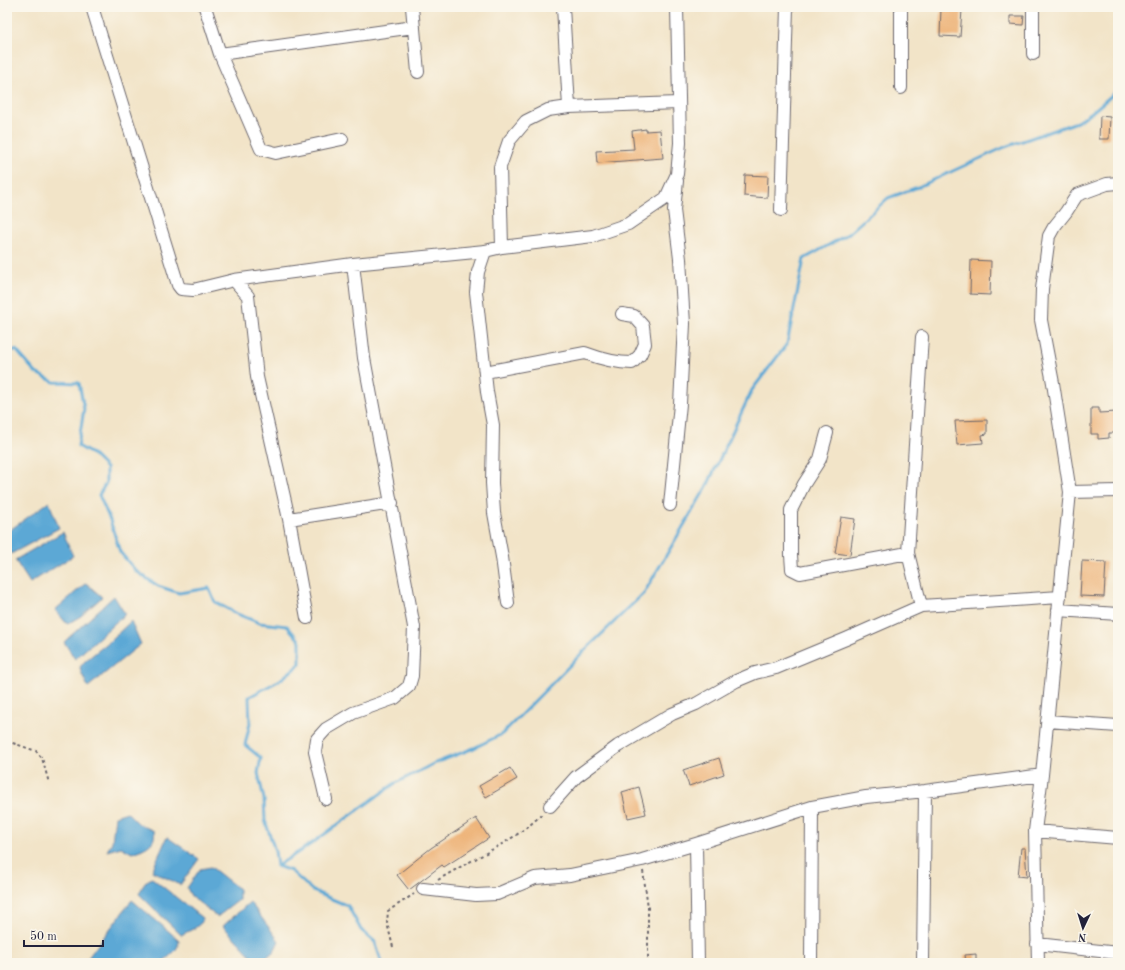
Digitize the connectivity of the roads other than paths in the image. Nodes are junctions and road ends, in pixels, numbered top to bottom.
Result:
1 (92, 7) edge
2 (205, 7) edge
3 (412, 7) edge
4 (563, 7) edge
5 (677, 7) edge
6 (787, 7) edge
7 (901, 7) edge
8 (1033, 7) edge
9 (414, 27) junction
10 (220, 54) junction
11 (1033, 54) dead end
12 (418, 72) dead end
13 (901, 88) dead end
14 (678, 103) junction
15 (569, 107) junction
16 (342, 139) dead end
17 (677, 174) junction
18 (1118, 183) edge
19 (782, 210) dead end
20 (502, 247) junction
21 (485, 251) junction
22 (353, 264) junction
23 (257, 277) junction
24 (234, 280) junction
25 (248, 296) junction
26 (622, 314) dead end
27 (922, 338) dead end
28 (485, 372) junction
29 (828, 433) dead end
30 (1118, 491) edge
31 (1070, 492) junction
32 (392, 503) junction
33 (670, 505) dead end
34 (289, 519) junction
35 (908, 553) junction
36 (1060, 597) junction
37 (508, 603) dead end
38 (920, 606) junction
39 (1058, 610) junction
40 (1118, 614) edge
41 (307, 618) dead end
42 (1047, 721) junction
43 (1118, 726) edge
44 (1042, 774) junction
45 (925, 791) junction
46 (326, 799) dead end
47 (550, 806) road end
48 (812, 807) junction
49 (1035, 831) junction
50 (1118, 838) edge
51 (696, 844) junction
52 (423, 889) road end
53 (1037, 944) junction
54 (1118, 952) edge
55 (698, 963) edge
56 (811, 963) edge
57 (923, 963) edge
58 (1038, 963) edge

1 - 24 street
2 - 10 street
3 - 9 street
4 - 15 street
5 - 14 street
6 - 19 street
7 - 13 street
8 - 11 street
9 - 10 street
9 - 12 street
10 - 16 street
14 - 15 street
14 - 17 street
15 - 20 street
17 - 20 street
17 - 33 street
18 - 31 street
20 - 21 street
21 - 22 street
21 - 28 street
22 - 23 street
22 - 32 street
23 - 24 street
23 - 25 street
24 - 25 street
25 - 34 street
26 - 28 street
27 - 35 street
28 - 37 street
29 - 35 street
30 - 31 street
31 - 36 street
32 - 34 street
32 - 46 street
34 - 41 street
35 - 38 street
36 - 38 street
36 - 39 street
38 - 47 street
39 - 40 street
39 - 42 street
42 - 43 street
42 - 44 street
44 - 45 street
44 - 49 street
45 - 48 street
45 - 57 street
48 - 51 street
48 - 56 street
49 - 50 street
49 - 53 street
51 - 52 street
51 - 55 street
53 - 54 street
53 - 58 street

